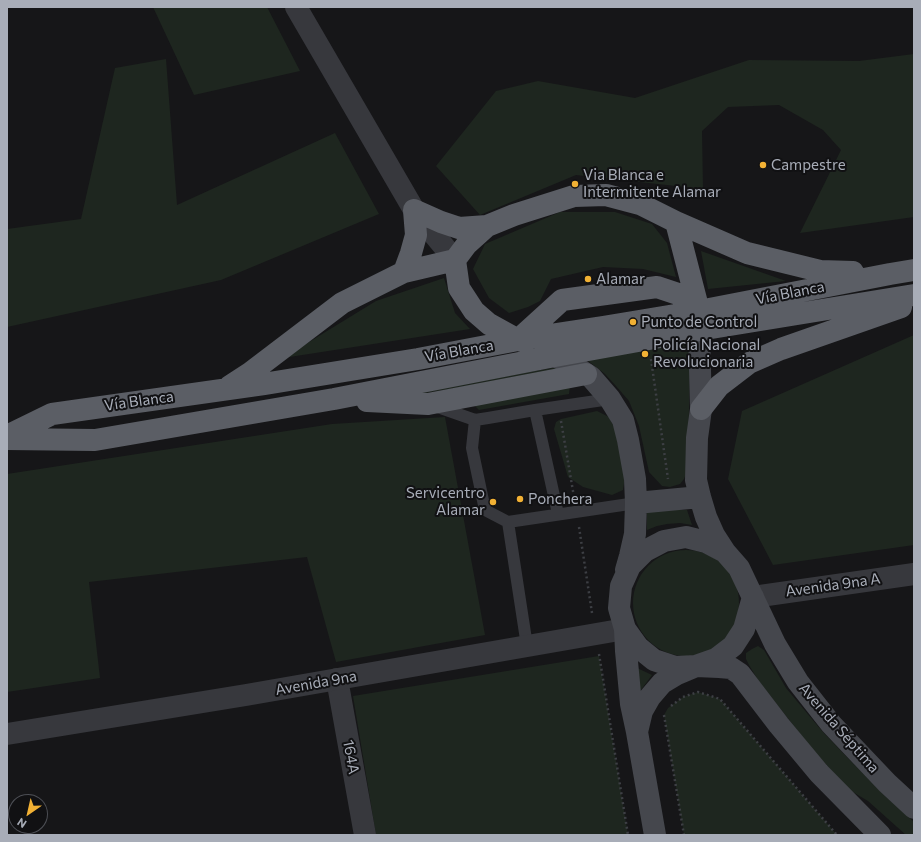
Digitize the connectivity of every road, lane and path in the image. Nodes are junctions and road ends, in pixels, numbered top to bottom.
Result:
1 (296, 7) edge
2 (414, 210) junction
3 (676, 222) junction
4 (487, 226) junction
5 (455, 260) junction
6 (914, 270) edge
7 (404, 272) junction
8 (890, 274) junction
9 (914, 295) edge
10 (914, 303) edge
11 (699, 321) junction
12 (649, 339) junction
13 (518, 340) junction
14 (555, 356) junction
15 (586, 374) junction
16 (225, 389) junction
17 (334, 399) junction
18 (610, 399) junction
19 (428, 404) junction
20 (702, 409) junction
21 (535, 410) junction
22 (475, 420) junction
23 (7, 437) edge
24 (700, 497) junction
25 (671, 500) junction
26 (636, 503) junction
27 (558, 514) junction
28 (508, 522) junction
29 (725, 552) junction
30 (914, 574) edge
31 (621, 586) junction
32 (753, 597) junction
33 (625, 629) junction
34 (526, 646) junction
35 (696, 666) junction
36 (337, 679) junction
37 (668, 708) dead end
38 (666, 712) dead end
39 (637, 732) junction
40 (7, 734) edge
41 (914, 808) edge
42 (365, 835) edge
43 (655, 835) edge
44 (684, 835) edge
45 (837, 835) edge
46 (880, 835) edge

1 - 2 street
2 - 4 highway
2 - 5 street
2 - 7 highway
3 - 4 highway
3 - 8 highway
3 - 11 highway
4 - 5 highway
5 - 7 highway
5 - 13 highway
6 - 8 highway, Vía Blanca
7 - 16 highway
8 - 11 highway, Vía Blanca
9 - 11 highway, Vía Blanca
10 - 20 highway
11 - 12 highway, Vía Blanca
11 - 13 highway, Vía Blanca
11 - 13 highway
11 - 20 main road
12 - 14 highway, Vía Blanca
12 - 25 path
13 - 14 highway
13 - 16 highway, Vía Blanca
14 - 15 main road
14 - 17 highway, Vía Blanca
15 - 18 main road
15 - 19 highway
16 - 23 highway, Vía Blanca
17 - 19 highway
17 - 23 highway, Vía Blanca
18 - 21 lane
18 - 26 main road
19 - 22 lane
20 - 24 main road
21 - 22 lane
21 - 27 lane
22 - 28 lane
24 - 25 main road
24 - 29 main road
25 - 26 main road
26 - 27 lane
26 - 31 main road
27 - 28 lane
28 - 34 lane
29 - 31 main road
29 - 32 main road
30 - 32 street, Avenida 9na A
31 - 33 main road
32 - 35 main road
32 - 41 main road, Avenida Séptima
33 - 34 street, Avenida 9na
33 - 35 main road
33 - 39 main road
34 - 36 street, Avenida 9na
35 - 39 main road
35 - 46 main road
36 - 40 street, Avenida 9na
36 - 42 street, 164A
37 - 45 path
38 - 44 path
39 - 43 main road

